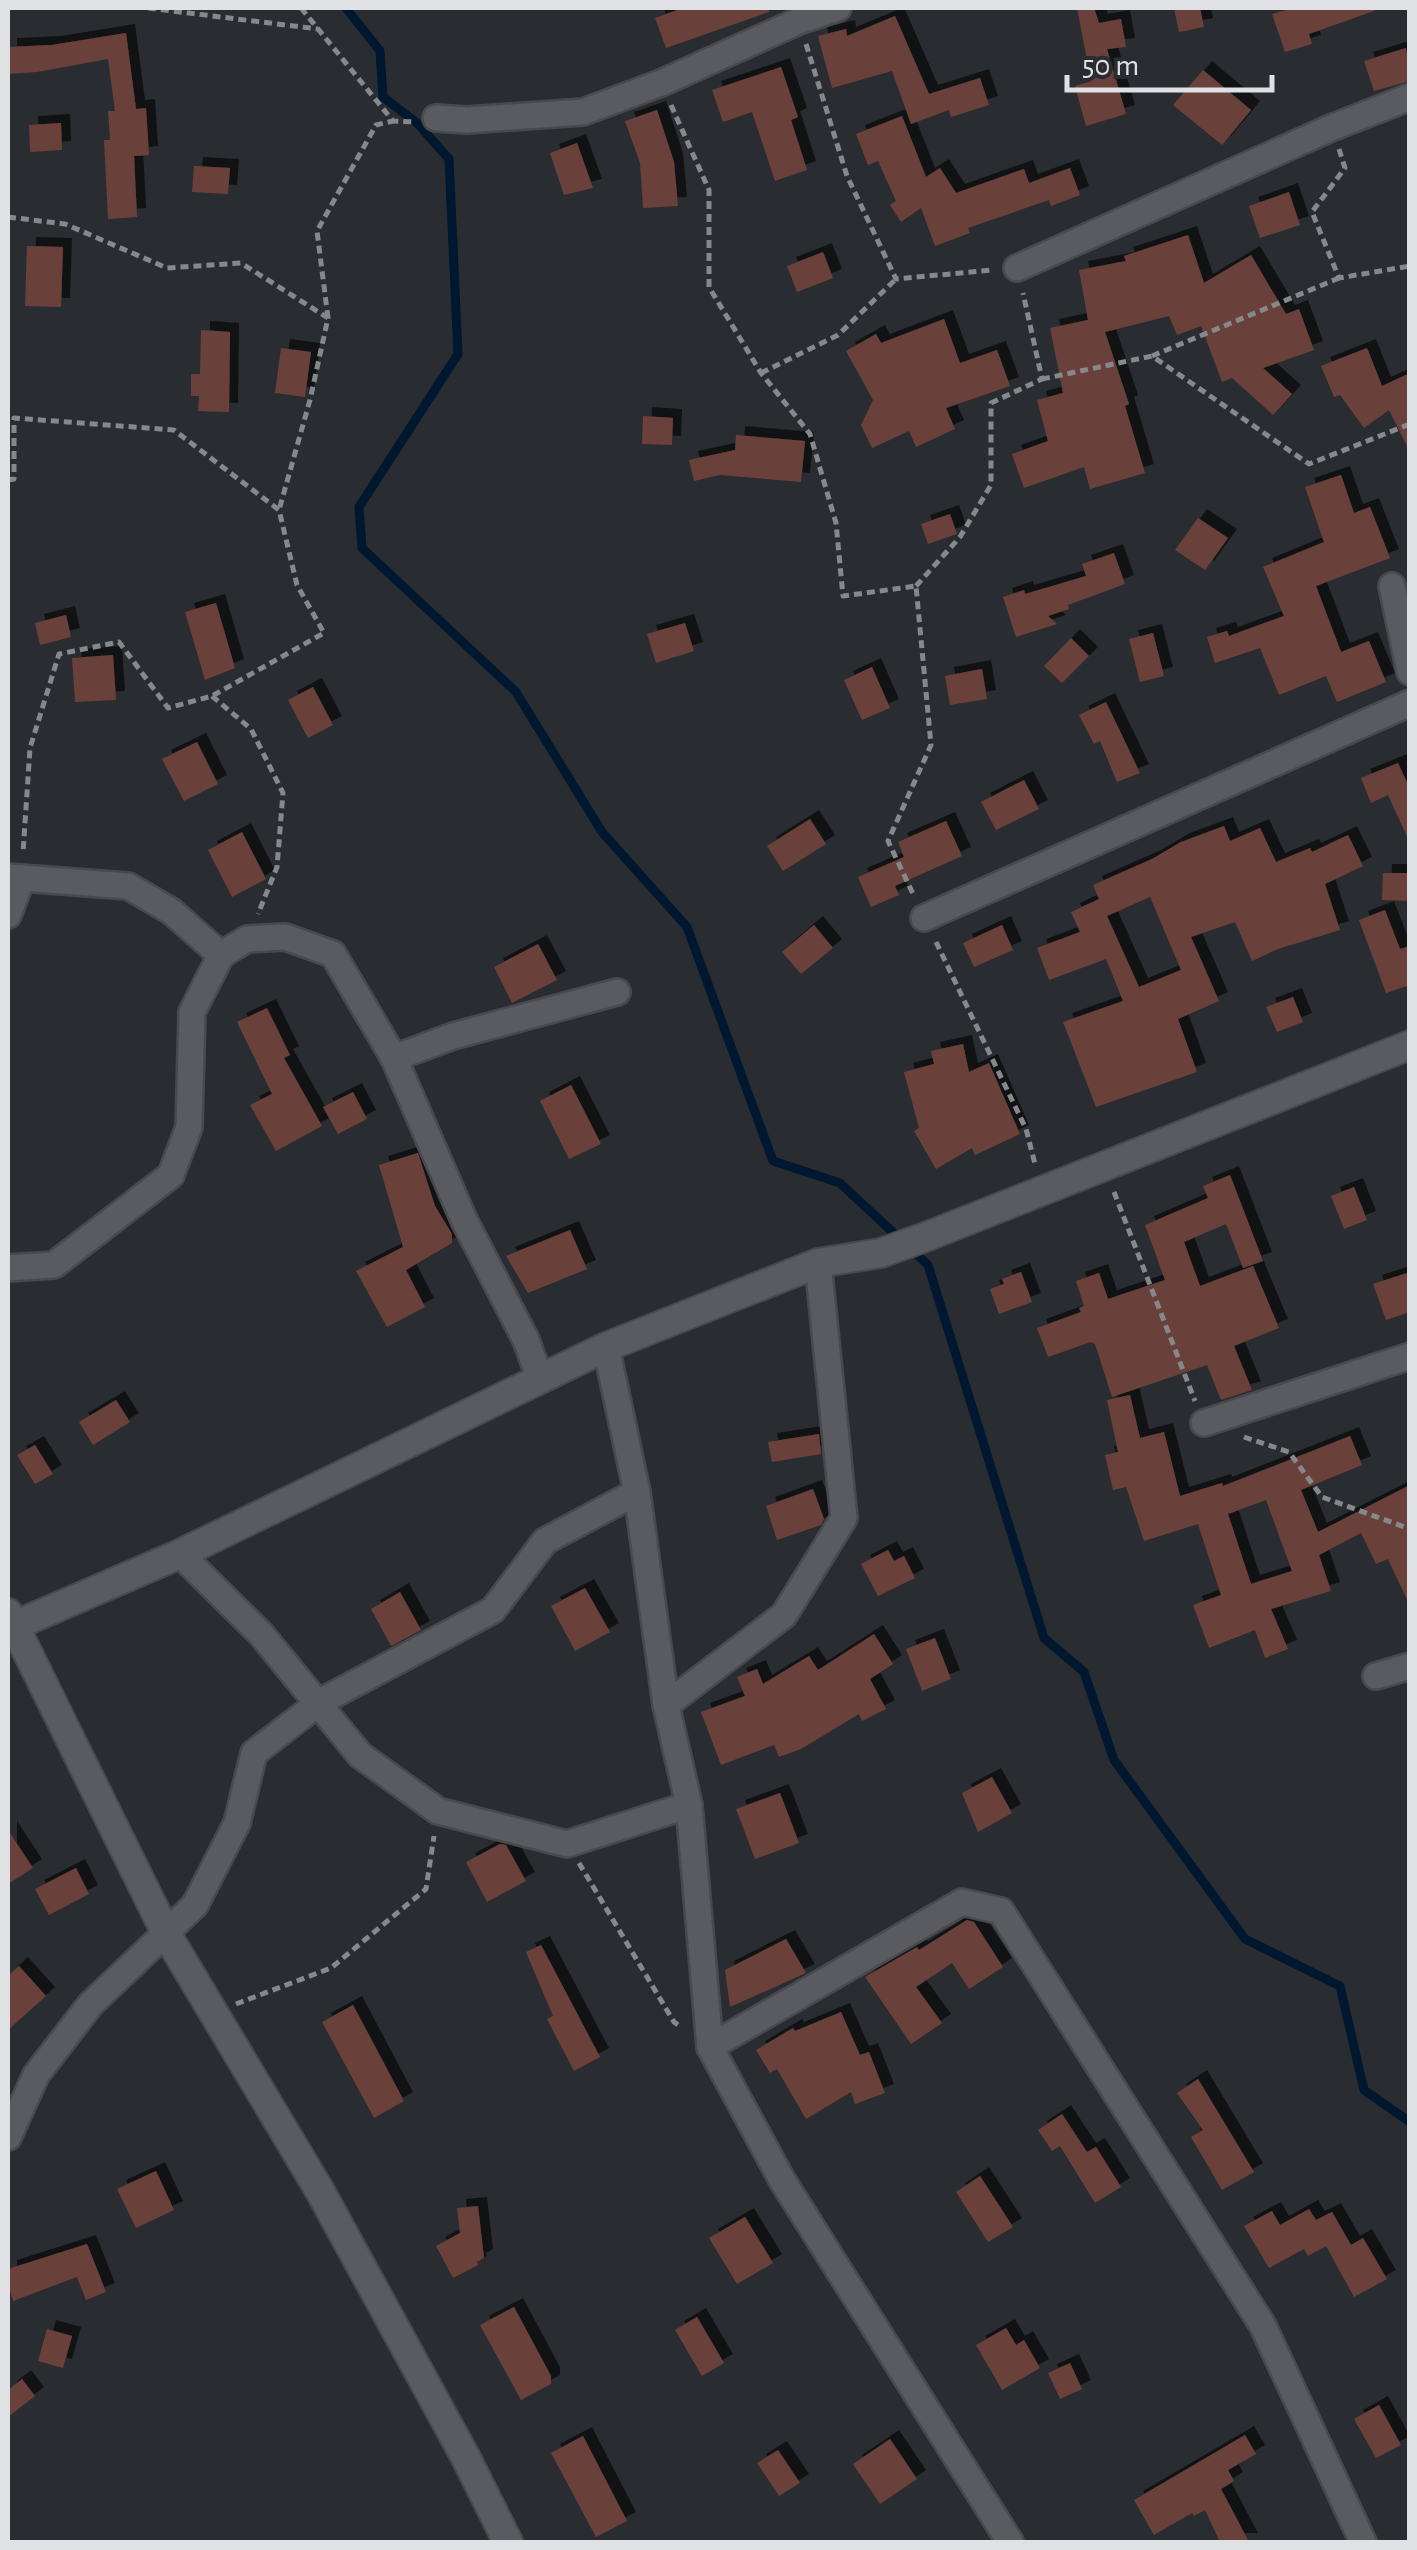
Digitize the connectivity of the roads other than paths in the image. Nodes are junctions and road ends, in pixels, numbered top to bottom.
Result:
1 (838, 8) edge
2 (798, 14) edge
3 (1410, 97) edge
4 (436, 118) road end
5 (1017, 268) road end
6 (1392, 586) dead end
7 (1410, 672) edge
8 (1410, 703) edge
9 (15, 878) edge
10 (8, 915) edge
11 (924, 918) road end
12 (222, 956) junction
13 (617, 992) dead end
14 (1410, 1045) edge
15 (394, 1058) junction
16 (818, 1263) junction
17 (8, 1268) edge
18 (606, 1347) junction
19 (1410, 1356) edge
20 (540, 1379) junction
21 (1204, 1423) road end
22 (637, 1492) junction
23 (180, 1554) junction
24 (12, 1619) edge
25 (1410, 1666) edge
26 (1376, 1676) dead end
27 (320, 1702) junction
28 (666, 1705) junction
29 (690, 1804) junction
30 (167, 1934) junction
31 (710, 2046) junction
32 (8, 2137) edge
33 (508, 2542) edge
34 (1010, 2542) edge
35 (1363, 2542) edge

1 - 2 street
2 - 4 street
3 - 5 street
6 - 7 street
8 - 11 street
9 - 10 street
9 - 12 street
12 - 15 street
12 - 17 street
13 - 15 street
14 - 16 street
15 - 20 street
16 - 18 street
16 - 28 street
18 - 20 street
18 - 22 street
19 - 21 street
20 - 23 street
22 - 27 street
22 - 28 street
23 - 24 street
23 - 27 street
24 - 30 street
25 - 26 street
27 - 29 street
27 - 30 street
28 - 29 street
29 - 31 street
30 - 32 street
30 - 33 street
31 - 34 street
31 - 35 street

